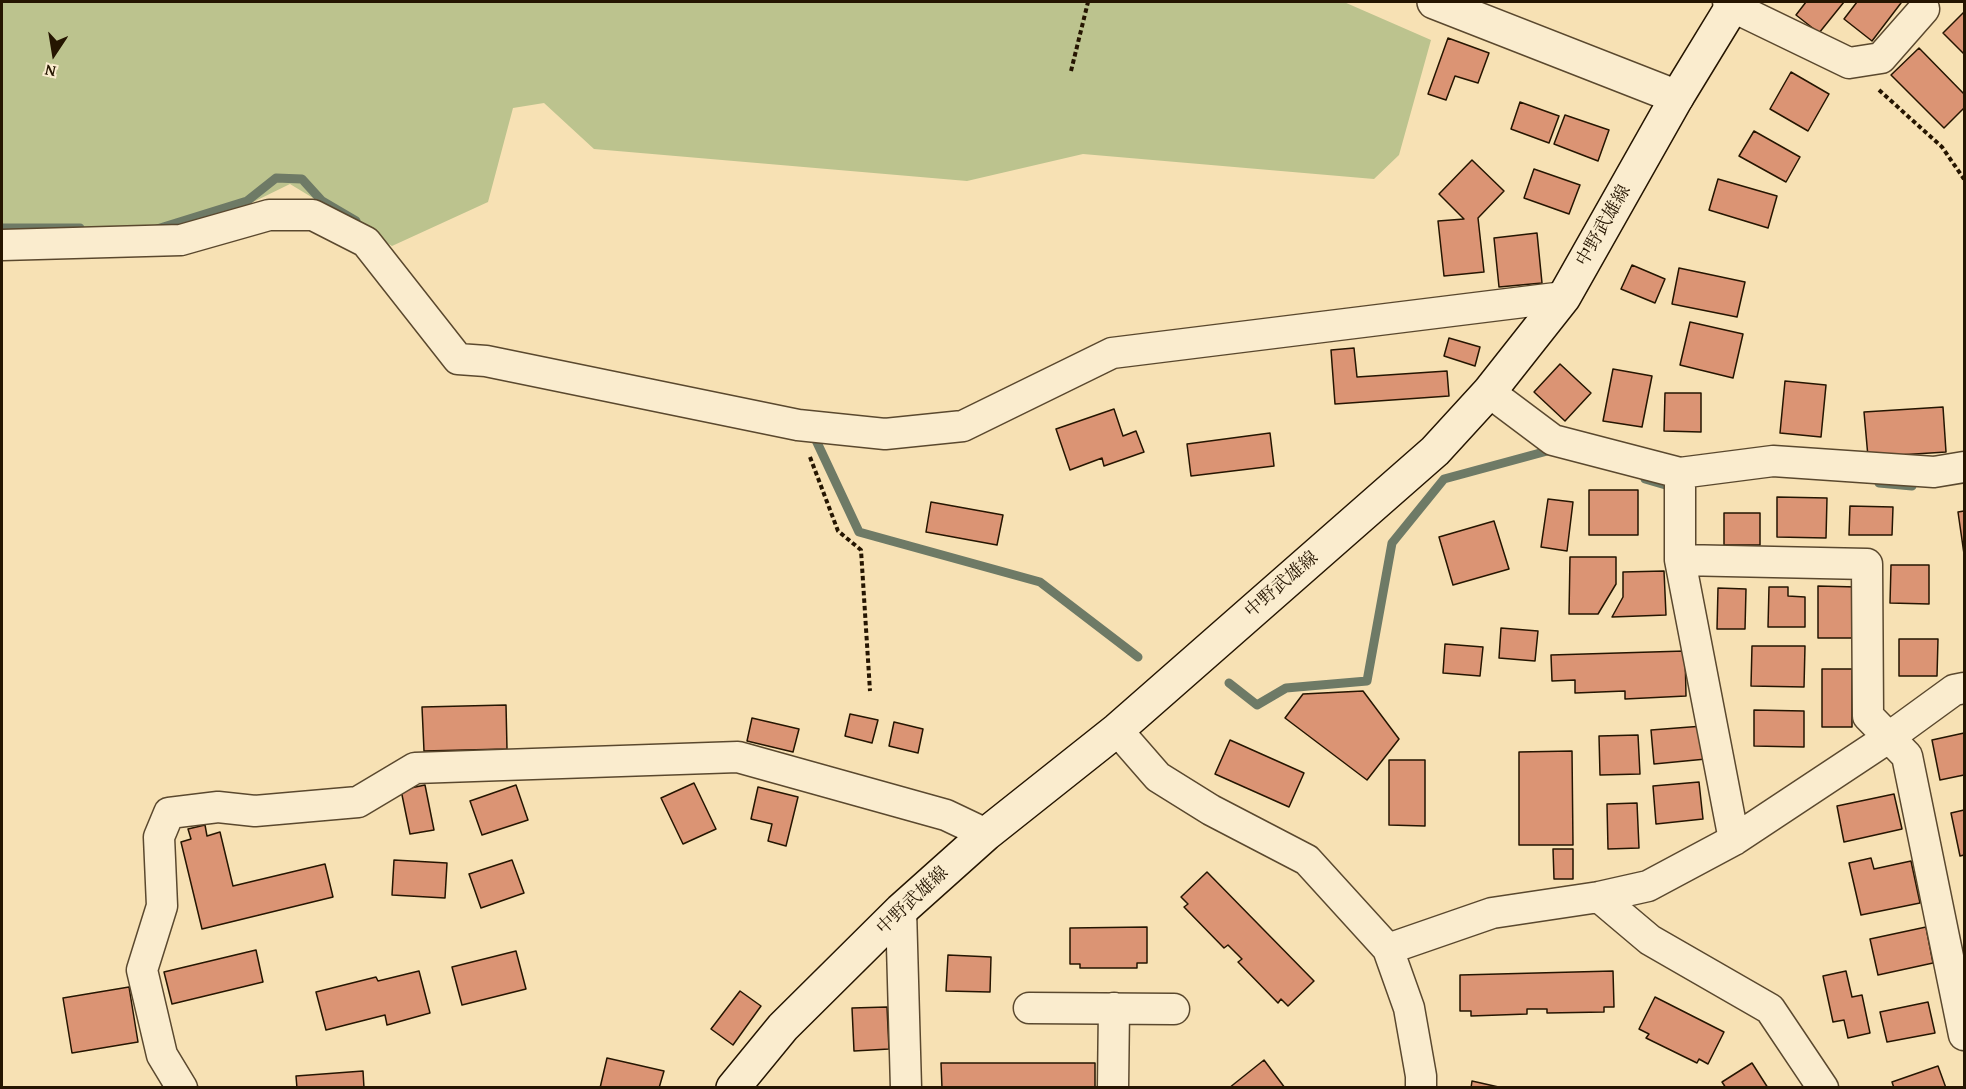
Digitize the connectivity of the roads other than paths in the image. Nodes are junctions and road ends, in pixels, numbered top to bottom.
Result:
1 (1434, 2) edge
2 (1731, 3) edge
3 (1924, 9) dead end
4 (1677, 97) junction
5 (2, 245) edge
6 (1564, 297) junction
7 (1489, 392) junction
8 (1965, 466) edge
9 (1680, 473) junction
10 (1680, 560) junction
11 (1965, 688) edge
12 (1117, 730) junction
13 (1888, 738) junction
14 (986, 834) junction
15 (1734, 840) junction
16 (1599, 897) junction
17 (901, 910) junction
18 (1388, 949) junction
19 (1029, 1008) dead end
20 (1114, 1008) junction
21 (1174, 1009) dead end
22 (1965, 1035) edge
23 (182, 1088) edge
24 (733, 1088) edge
25 (906, 1088) edge
26 (1113, 1088) edge
27 (1421, 1088) edge
28 (1823, 1088) edge

1 - 4 main road
2 - 3 street
2 - 4 main road, 中野武雄線
4 - 6 main road, 中野武雄線
5 - 6 street
6 - 7 main road, 中野武雄線
7 - 9 street
7 - 12 main road, 中野武雄線
8 - 9 street
9 - 10 street
10 - 13 street
10 - 15 street
11 - 13 street
12 - 14 main road, 中野武雄線
12 - 18 street
13 - 15 street
13 - 22 street
14 - 17 main road, 中野武雄線
14 - 23 street
15 - 16 street
16 - 18 street
16 - 28 street
17 - 24 main road, 中野武雄線
17 - 25 street
18 - 27 street
19 - 20 street
20 - 21 street
20 - 26 street

